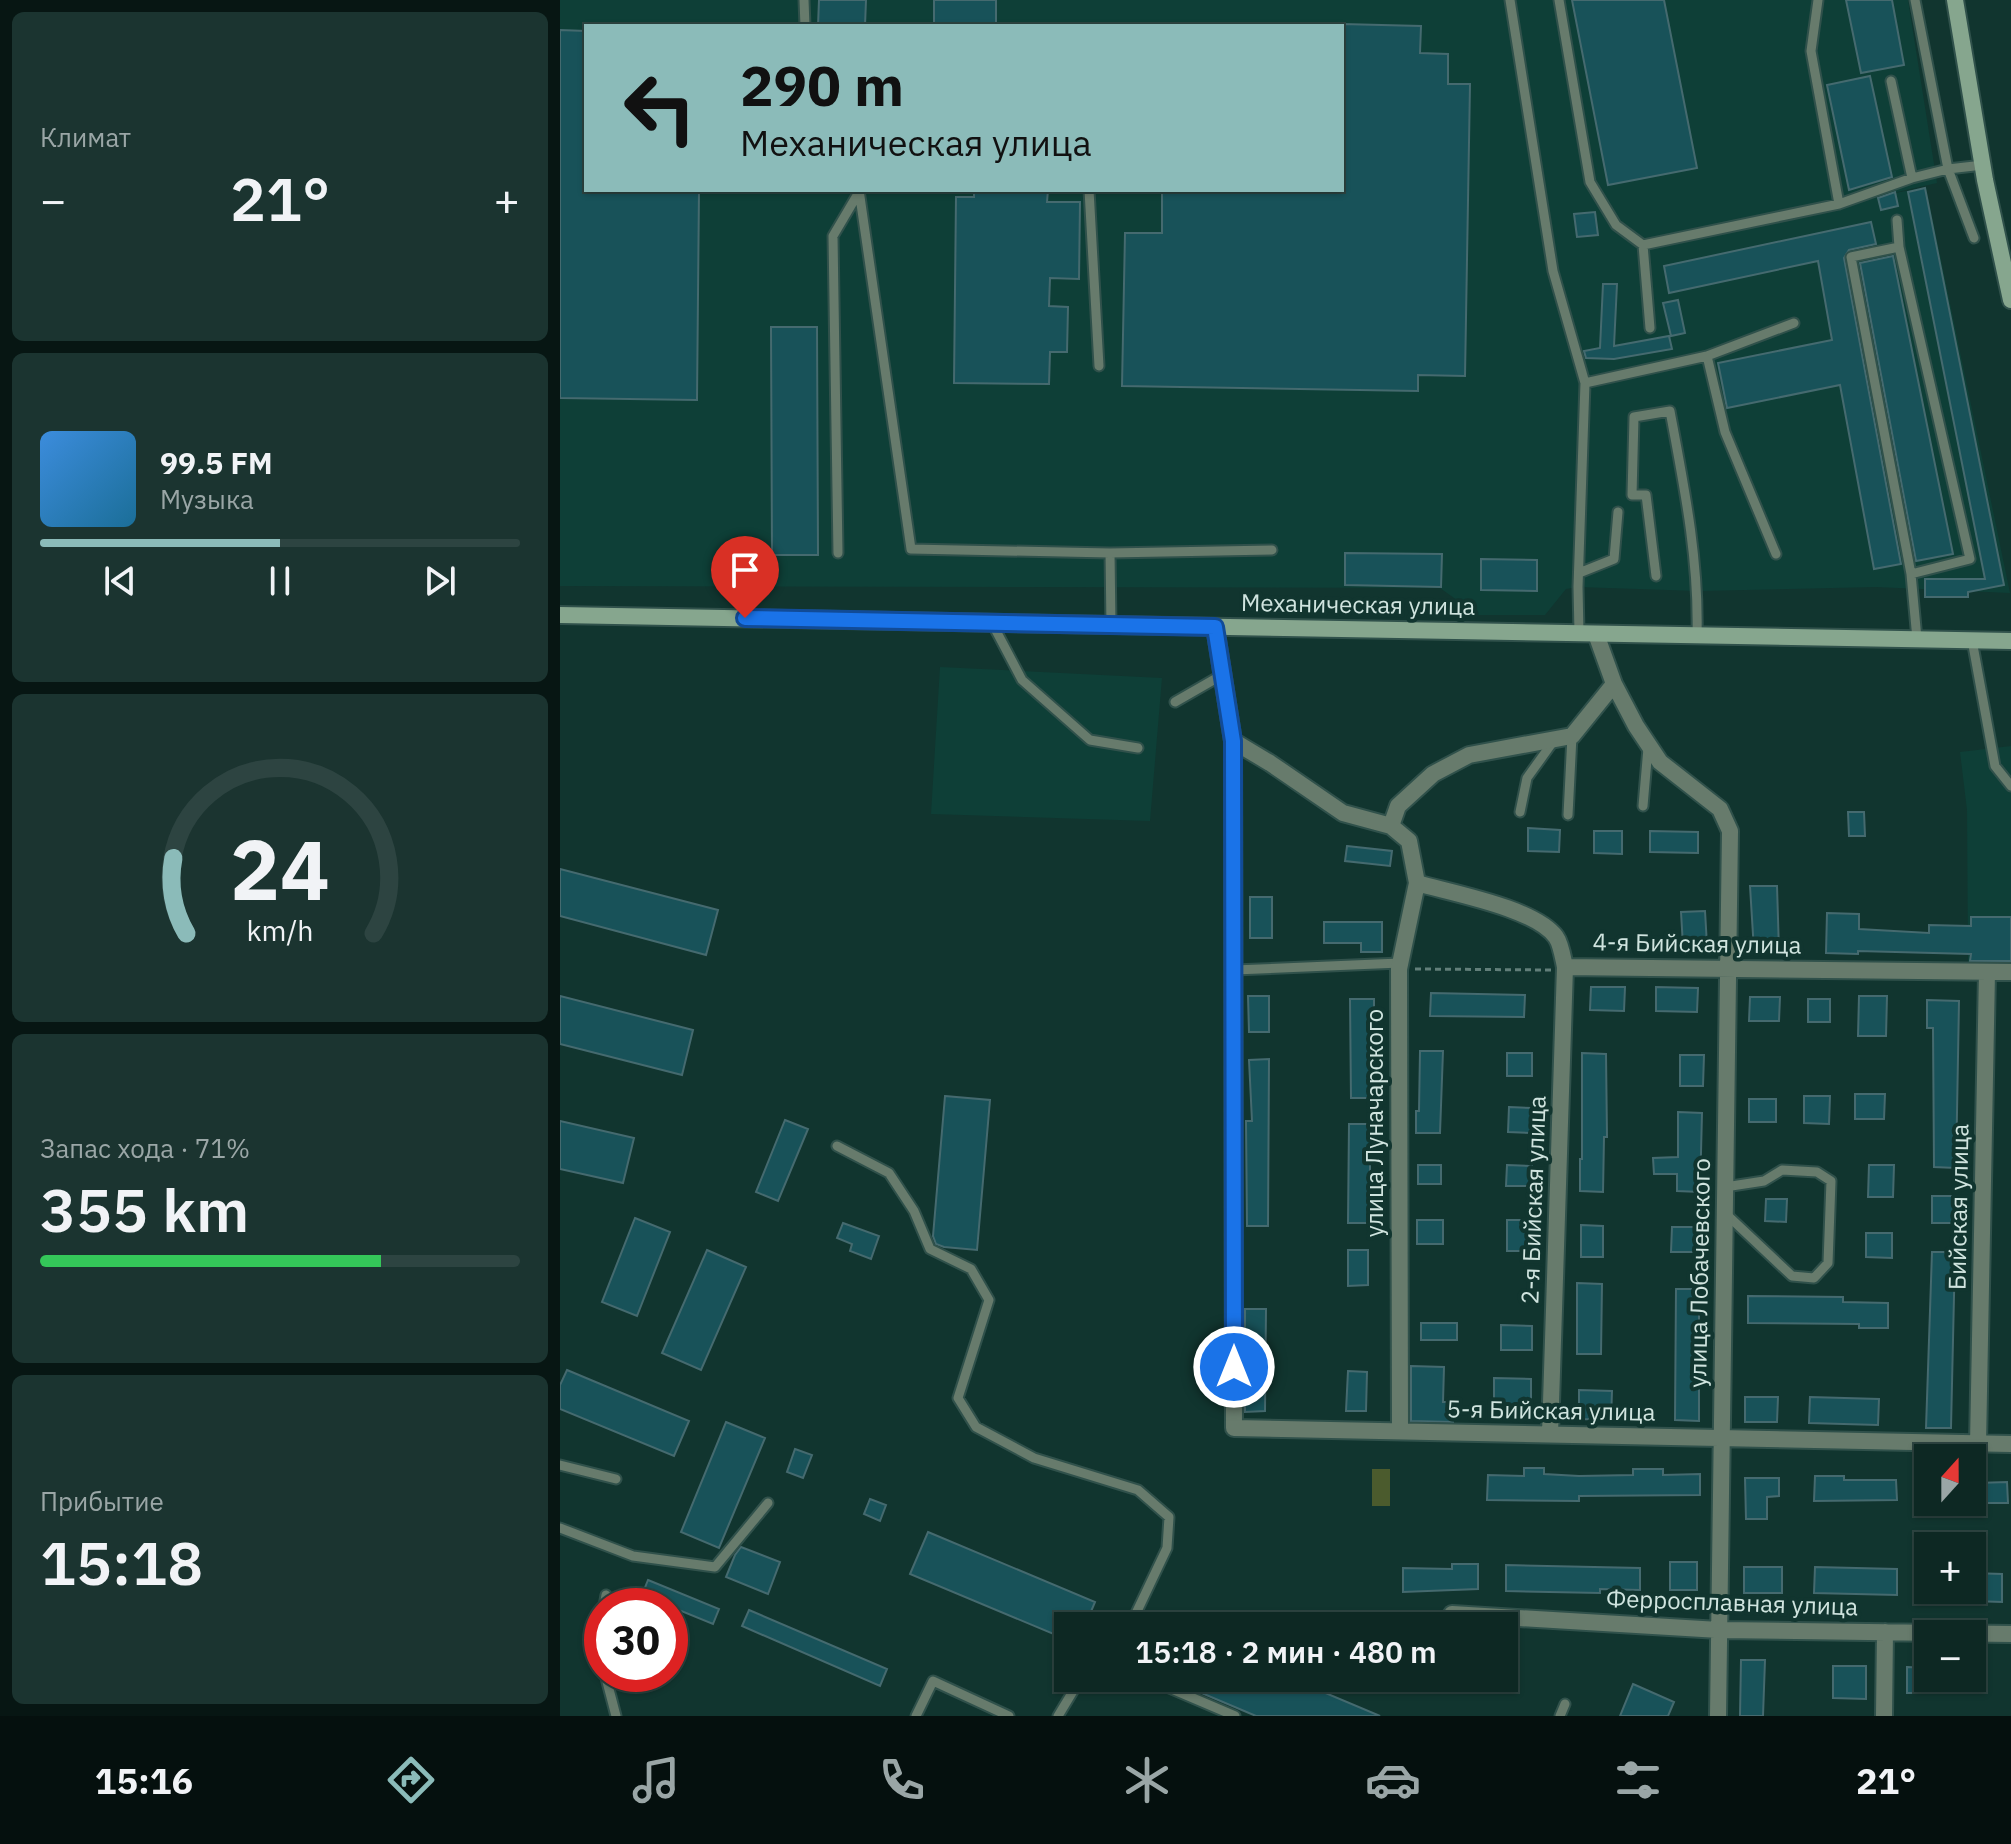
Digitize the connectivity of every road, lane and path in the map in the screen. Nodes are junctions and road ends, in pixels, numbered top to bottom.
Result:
1 (804, 0) edge
2 (1510, 0) edge
3 (1559, 0) edge
4 (1818, 0) edge
5 (1915, 0) edge
6 (1955, 0) edge
7 (805, 24) edge
8 (1891, 81) dead end
9 (1983, 165) junction
10 (1948, 169) junction
11 (1912, 178) junction
12 (858, 192) edge
13 (859, 192) edge
14 (1089, 192) edge
15 (1839, 204) junction
16 (1897, 220) dead end
17 (1974, 238) dead end
18 (1643, 245) junction
19 (1899, 247) junction
20 (2011, 300) edge
21 (1794, 323) dead end
22 (1650, 328) dead end
23 (1707, 356) junction
24 (1099, 366) dead end
25 (1585, 383) junction
26 (1618, 512) dead end
27 (1272, 550) dead end
28 (838, 553) dead end
29 (1110, 553) junction
30 (1776, 554) dead end
31 (1579, 573) junction
32 (1911, 574) junction
33 (1656, 576) dead end
34 (560, 615) edge
35 (992, 623) junction
36 (1111, 625) junction
37 (1215, 627) junction
38 (1588, 633) junction
39 (1697, 635) junction
40 (1917, 639) junction
41 (1972, 640) junction
42 (2011, 641) edge
43 (1222, 675) junction
44 (1614, 684) junction
45 (1175, 702) dead end
46 (1564, 738) junction
47 (1233, 741) junction
48 (1648, 745) junction
49 (1138, 748) dead end
50 (2011, 786) edge
51 (1643, 806) dead end
52 (1520, 812) dead end
53 (1568, 815) dead end
54 (1391, 826) junction
55 (1417, 883) junction
56 (1399, 966) junction
57 (1565, 968) junction
58 (1728, 969) junction
59 (1234, 970) junction
60 (1987, 972) junction
61 (2011, 972) edge
62 (837, 1146) dead end
63 (1725, 1187) junction
64 (1725, 1213) junction
65 (1400, 1431) junction
66 (1550, 1434) junction
67 (1721, 1438) junction
68 (1978, 1444) joint
69 (1986, 1444) edge
70 (2011, 1444) edge
71 (560, 1465) edge
72 (616, 1479) dead end
73 (768, 1503) dead end
74 (560, 1528) edge
75 (1137, 1612) edge
76 (1518, 1618) edge
77 (1719, 1630) junction
78 (1885, 1632) junction
79 (2011, 1634) edge
80 (610, 1692) edge
81 (1073, 1692) edge
82 (1179, 1692) edge
83 (1565, 1704) dead end
84 (616, 1716) edge
85 (916, 1716) edge
86 (1009, 1716) edge
87 (1058, 1716) edge
88 (1235, 1716) edge
89 (1560, 1716) edge
90 (1718, 1716) edge
91 (1884, 1716) edge

1 - 7 lane
2 - 25 lane
3 - 18 lane
4 - 15 lane
5 - 10 lane
6 - 9 street
8 - 11 lane
9 - 10 lane
9 - 20 street
10 - 11 lane
10 - 17 lane
11 - 15 lane
12 - 28 lane
13 - 29 lane
14 - 24 lane
15 - 18 lane
16 - 19 lane
18 - 22 lane
19 - 32 lane
19 - 32 lane
21 - 23 lane
23 - 25 lane
23 - 30 lane
25 - 31 lane
26 - 31 lane
27 - 29 lane
29 - 36 lane
31 - 38 lane
32 - 40 lane
33 - 39 lane
34 - 35 street, Механическая улица
35 - 36 street, Механическая улица
35 - 49 lane
36 - 37 street, Механическая улица
37 - 38 street, Механическая улица
37 - 43 street
38 - 39 street, Механическая улица
38 - 44 street
39 - 40 street, Механическая улица
40 - 41 street, Механическая улица
41 - 42 street, Механическая улица
41 - 50 lane
43 - 45 lane
43 - 47 street
44 - 46 street
44 - 48 street
46 - 52 lane
46 - 53 lane
46 - 54 street
47 - 54 street
47 - 59 street
48 - 51 lane
48 - 58 street, улица Лобачевского
54 - 55 street, улица Луначарского
55 - 56 street, улица Луначарского
55 - 57 street, 4-я Бийская улица
56 - 57 path
56 - 59 lane
56 - 65 street, улица Луначарского
57 - 58 street, 4-я Бийская улица
57 - 66 street, 2-я Бийская улица
58 - 60 street, 4-я Бийская улица
58 - 63 street, улица Лобачевского
59 - 65 street, 5-я Бийская улица
60 - 61 street, 4-я Бийская улица
60 - 68 street, Бийская улица
62 - 75 lane
63 - 64 street, улица Лобачевского
63 - 64 lane
64 - 67 street, улица Лобачевского
65 - 66 street, 5-я Бийская улица
66 - 67 street, 5-я Бийская улица
67 - 68 street, 5-я Бийская улица
67 - 77 street, улица Лобачевского
69 - 70 street, 5-я Бийская улица
71 - 72 lane
73 - 74 lane
76 - 77 street, Ферросплавная улица
77 - 78 street, Ферросплавная улица
77 - 90 street, улица Лобачевского
78 - 79 street, Ферросплавная улица
78 - 91 street
80 - 84 lane
81 - 87 lane
82 - 88 lane
83 - 89 lane
85 - 86 lane

